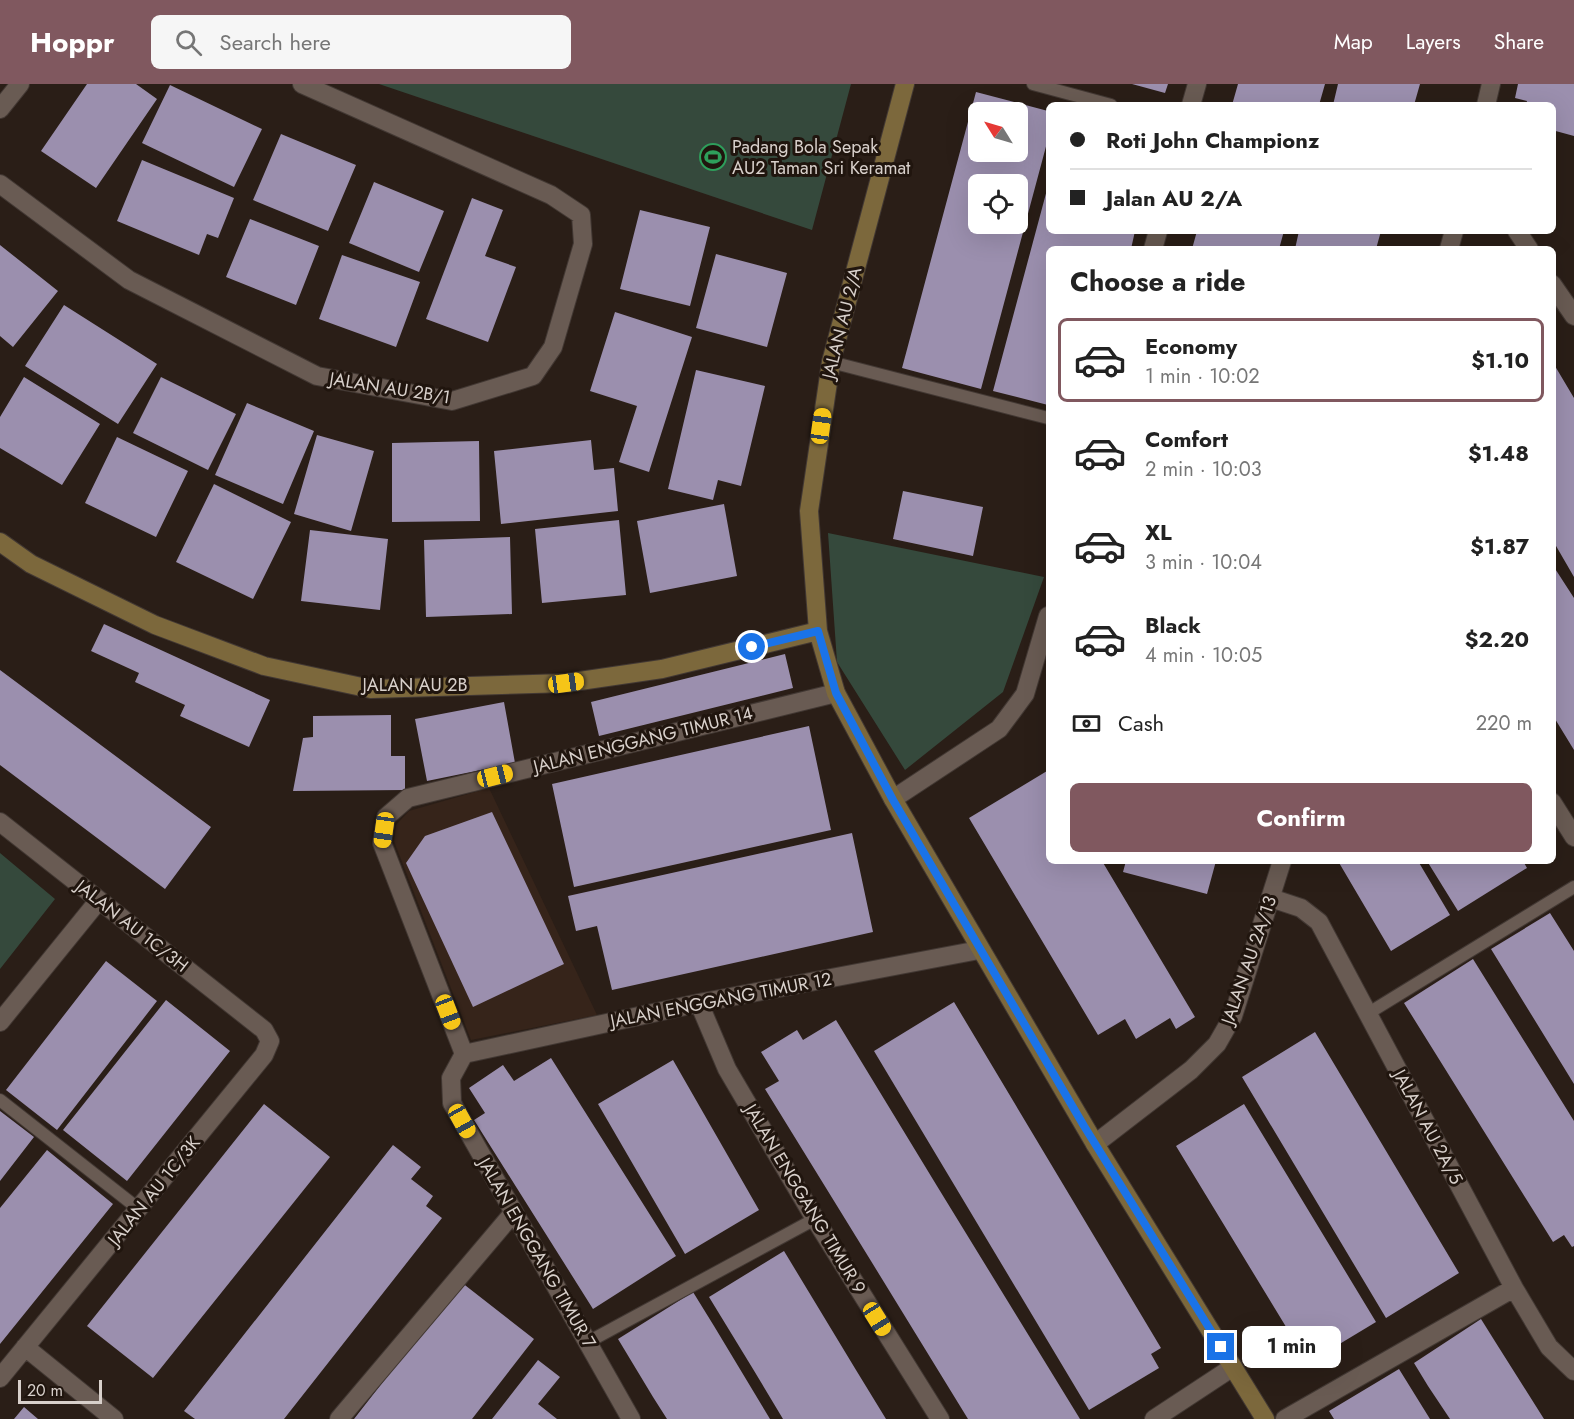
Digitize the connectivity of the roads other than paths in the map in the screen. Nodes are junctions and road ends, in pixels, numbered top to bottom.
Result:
1 (20, 84) edge
2 (302, 84) edge
3 (905, 84) edge
4 (1033, 84) edge
5 (1197, 84) edge
6 (1491, 84) edge
7 (1100, 102) edge
8 (1192, 102) edge
9 (1487, 102) edge
10 (0, 110) edge
11 (0, 184) edge
12 (1556, 290) edge
13 (1574, 316) edge
14 (831, 362) junction
15 (1046, 417) edge
16 (0, 542) edge
17 (1046, 623) edge
18 (818, 631) junction
19 (836, 693) junction
20 (893, 800) junction
21 (1556, 808) edge
22 (0, 822) edge
23 (1574, 837) edge
24 (1281, 864) edge
25 (1574, 887) edge
26 (1271, 898) junction
27 (99, 900) junction
28 (979, 950) junction
29 (699, 1003) junction
30 (1367, 1014) junction
31 (0, 1022) edge
32 (264, 1030) joint
33 (464, 1054) junction
34 (0, 1100) edge
35 (1095, 1144) junction
36 (140, 1210) junction
37 (514, 1212) junction
38 (815, 1219) junction
39 (1514, 1288) junction
40 (588, 1342) junction
41 (25, 1347) junction
42 (1233, 1367) junction
43 (1574, 1371) edge
44 (0, 1378) edge
45 (114, 1419) edge
46 (339, 1419) edge
47 (631, 1419) edge
48 (940, 1419) edge
49 (1154, 1419) edge
50 (1265, 1419) edge
51 (1285, 1419) edge

1 - 10 street
2 - 11 street, JALAN AU 2B/1
3 - 14 street, JALAN AU 2/A
4 - 7 lane
5 - 8 street
6 - 9 street
12 - 13 street
14 - 15 lane
14 - 18 street, JALAN AU 2/A
16 - 18 street, JALAN AU 2B
17 - 20 street
18 - 19 street, JALAN AU 2/A
19 - 20 street, JALAN AU 2/A
19 - 33 street, JALAN ENGGANG TIMUR 14
20 - 28 street, JALAN AU 2/A
21 - 23 street
22 - 27 street, JALAN AU 1C/3H
24 - 26 street, JALAN AU 2A/13
25 - 30 lane
26 - 30 street, JALAN AU 2A/5
26 - 35 street, JALAN AU 2A/13
27 - 31 street
27 - 32 street, JALAN AU 1C/3H
28 - 29 street, JALAN ENGGANG TIMUR 12
28 - 35 street, JALAN AU 2/A
29 - 33 street, JALAN ENGGANG TIMUR 12
29 - 38 street, JALAN ENGGANG TIMUR 9
30 - 39 street, JALAN AU 2A/5
32 - 36 street, JALAN AU 1C/3K
33 - 37 street, JALAN ENGGANG TIMUR 7
34 - 36 lane
35 - 42 street, JALAN AU 2/A
36 - 41 street, JALAN AU 1C/3K
37 - 40 street, JALAN ENGGANG TIMUR 7
37 - 46 street
38 - 40 lane
38 - 48 street, JALAN ENGGANG TIMUR 9
39 - 43 street, JALAN AU 2A/5
39 - 51 street
40 - 47 street, JALAN ENGGANG TIMUR 7
41 - 44 street, JALAN AU 1C/3K
41 - 45 street
42 - 49 street
42 - 50 street, JALAN AU 2/A

